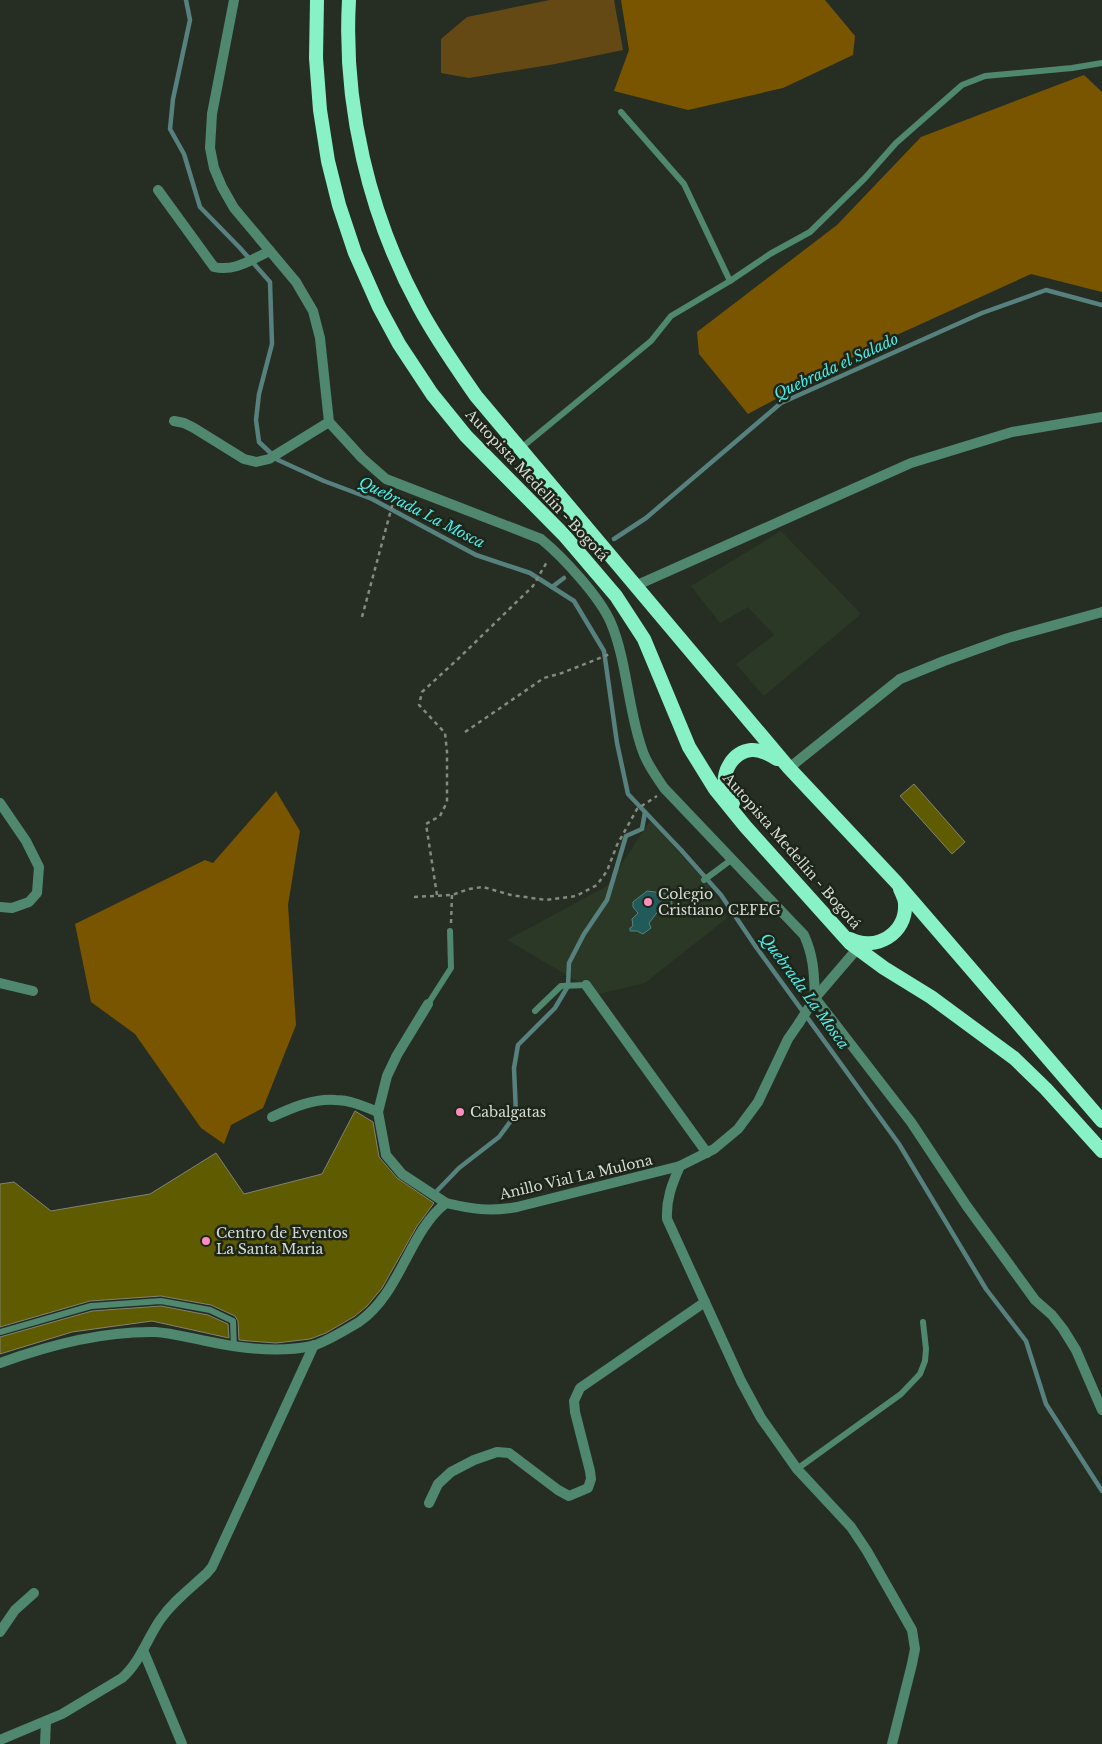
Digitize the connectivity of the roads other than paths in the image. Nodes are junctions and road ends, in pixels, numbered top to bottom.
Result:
1 (234, 0) edge
2 (317, 0) edge
3 (349, 0) edge
4 (1102, 63) edge
5 (621, 112) dead end
6 (158, 190) dead end
7 (270, 251) junction
8 (730, 281) junction
9 (1102, 417) edge
10 (174, 421) dead end
11 (328, 422) junction
12 (521, 448) junction
13 (635, 586) junction
14 (1102, 612) edge
15 (789, 768) junction
16 (0, 803) edge
17 (746, 826) junction
18 (730, 860) junction
19 (704, 880) dead end
20 (896, 882) junction
21 (0, 907) edge
22 (450, 930) road end
23 (840, 931) junction
24 (857, 949) junction
25 (0, 983) edge
26 (586, 985) joint
27 (33, 991) dead end
28 (815, 998) junction
29 (428, 1004) joint
30 (535, 1011) dead end
31 (378, 1112) junction
32 (272, 1117) dead end
33 (1102, 1121) edge
34 (1102, 1151) edge
35 (707, 1153) junction
36 (680, 1166) junction
37 (443, 1202) junction
38 (705, 1302) junction
39 (923, 1322) dead end
40 (0, 1332) edge
41 (314, 1346) junction
42 (234, 1347) junction
43 (0, 1363) edge
44 (1102, 1410) edge
45 (798, 1470) junction
46 (429, 1503) dead end
47 (34, 1593) dead end
48 (0, 1632) edge
49 (143, 1650) junction
50 (46, 1721) junction
51 (0, 1740) edge
52 (45, 1744) edge
53 (182, 1744) edge
54 (892, 1744) edge

1 - 7 street
2 - 17 highway, Autopista Medellín - Bogotá
3 - 12 highway, Autopista Medellín - Bogotá
4 - 8 lane
5 - 8 lane
6 - 7 street
7 - 11 street
8 - 12 lane
9 - 13 street
10 - 11 street
11 - 18 street
12 - 13 highway, Autopista Medellín - Bogotá
13 - 15 highway, Autopista Medellín - Bogotá
14 - 15 street
15 - 17 highway
15 - 20 highway, Autopista Medellín - Bogotá
16 - 21 street
17 - 23 highway, Autopista Medellín - Bogotá
18 - 19 lane
18 - 28 street
20 - 23 highway
20 - 33 highway, Autopista Medellín - Bogotá
22 - 29 lane
23 - 24 highway, Autopista Medellín - Bogotá
24 - 28 street, Anillo Vial La Mulona
24 - 34 highway, Autopista Medellín - Bogotá
25 - 27 street
26 - 30 lane
26 - 35 street
28 - 35 street, Anillo Vial La Mulona
28 - 44 street
29 - 31 street
31 - 32 street
31 - 37 street, Anillo Vial La Mulona
35 - 36 street, Anillo Vial La Mulona
36 - 37 street, Anillo Vial La Mulona
36 - 38 street
37 - 41 street
38 - 45 street
38 - 46 street
39 - 45 lane
40 - 42 lane
41 - 42 street
41 - 49 street
42 - 43 street
45 - 54 street
47 - 48 street
49 - 50 street
49 - 53 street
50 - 51 street
50 - 52 street

